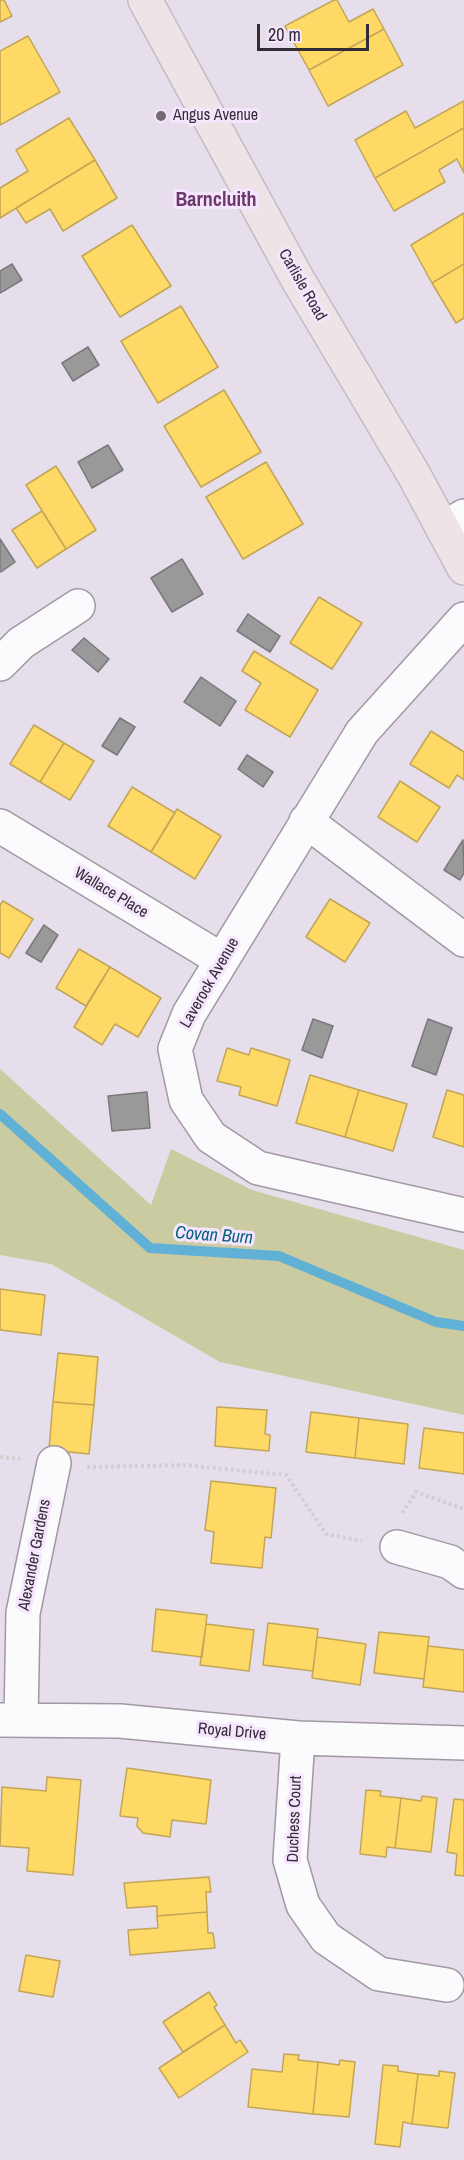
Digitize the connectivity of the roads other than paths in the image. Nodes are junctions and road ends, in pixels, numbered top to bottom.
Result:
1 (145, 0) edge
2 (453, 522) edge
3 (464, 568) edge
4 (78, 606) dead end
5 (464, 619) edge
6 (0, 664) edge
7 (306, 821) junction
8 (0, 826) edge
9 (464, 940) edge
10 (222, 960) junction
11 (464, 1215) edge
12 (54, 1463) road end
13 (397, 1547) road end
14 (464, 1572) edge
15 (11, 1720) edge
16 (298, 1738) junction
17 (464, 1743) edge
18 (447, 1985) dead end

1 - 2 main road, Carlisle Road
2 - 3 main road, Carlisle Road
4 - 6 street
5 - 7 street, Laverock Avenue
7 - 9 street
7 - 10 street, Laverock Avenue
8 - 10 street, Wallace Place
10 - 11 street, Laverock Avenue
12 - 15 street, Alexander Gardens
13 - 14 street
15 - 16 street, Royal Drive
16 - 17 street, Royal Drive
16 - 18 street, Duchess Court

